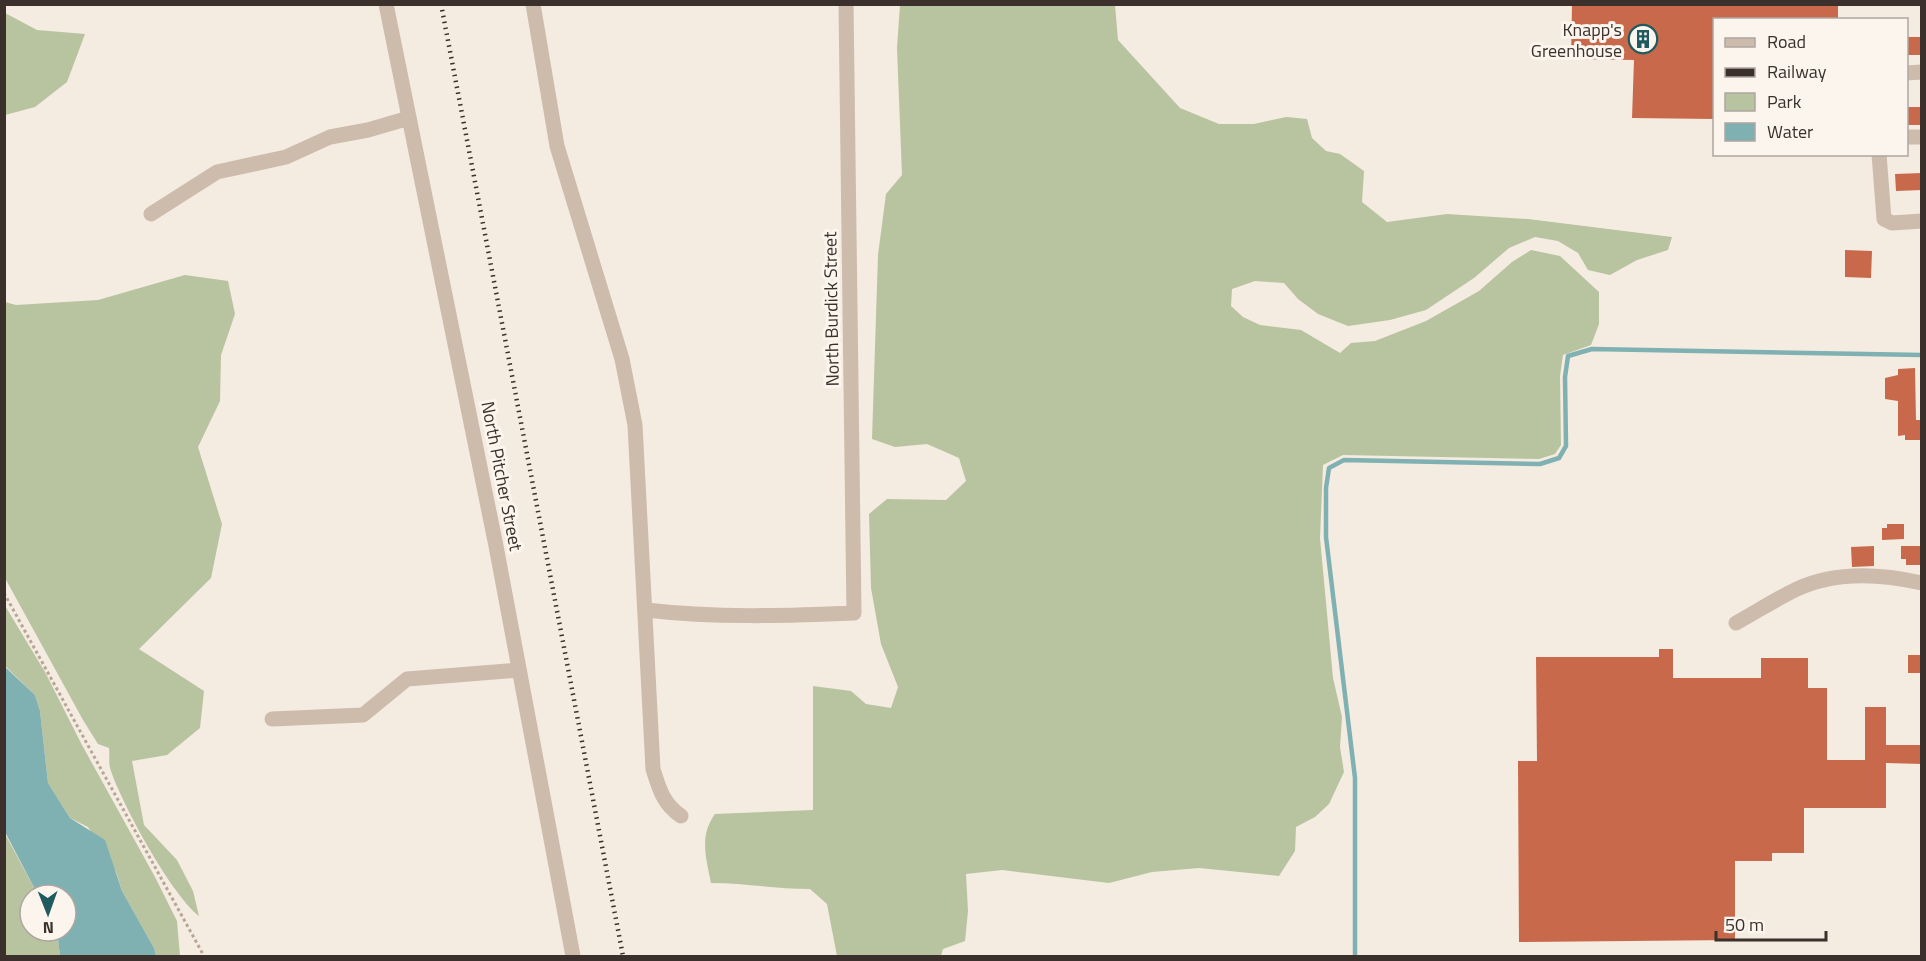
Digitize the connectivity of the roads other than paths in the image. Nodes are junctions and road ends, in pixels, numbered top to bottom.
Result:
1 (386, 4) edge
2 (533, 4) edge
3 (846, 4) edge
4 (409, 118) junction
5 (1878, 156) edge
6 (152, 214) dead end
7 (1922, 221) edge
8 (1922, 583) edge
9 (646, 610) junction
10 (1736, 623) dead end
11 (519, 670) junction
12 (272, 719) dead end
13 (681, 816) dead end
14 (573, 957) edge

1 - 4 street, North Pitcher Street
2 - 9 street
3 - 9 street, North Burdick Street
4 - 6 street
4 - 11 street, North Pitcher Street
5 - 7 street
8 - 10 street
9 - 13 street
11 - 12 street
11 - 14 street, North Pitcher Street

